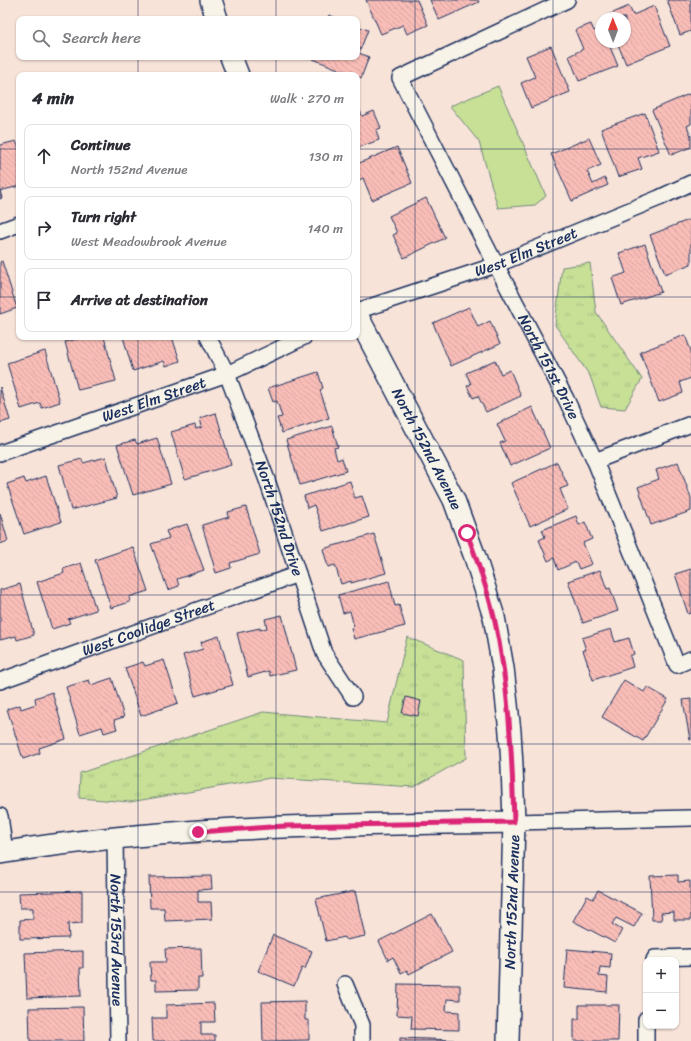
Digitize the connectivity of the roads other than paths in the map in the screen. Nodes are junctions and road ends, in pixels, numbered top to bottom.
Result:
1 (211, 0) edge
2 (567, 0) edge
3 (216, 16) edge
4 (232, 60) edge
5 (237, 72) edge
6 (691, 183) edge
7 (16, 225) edge
8 (0, 231) edge
9 (496, 265) junction
10 (360, 312) edge
11 (360, 319) edge
12 (210, 340) edge
13 (298, 340) edge
14 (227, 374) junction
15 (691, 424) edge
16 (0, 453) edge
17 (595, 461) junction
18 (298, 574) junction
19 (684, 662) edge
20 (0, 681) edge
21 (353, 697) dead end
22 (0, 816) edge
23 (691, 818) edge
24 (514, 822) junction
25 (115, 838) junction
26 (3, 852) edge
27 (691, 957) edge
28 (679, 958) edge
29 (345, 984) dead end
30 (646, 1029) edge
31 (118, 1041) edge
32 (362, 1041) edge
33 (508, 1041) edge
34 (646, 1041) edge

1 - 3 street
2 - 9 street, North 151st Drive
4 - 5 street
6 - 9 street, West Elm Street
7 - 8 street
9 - 10 street, West Elm Street
9 - 17 street, North 151st Drive
11 - 24 street, North 152nd Avenue
12 - 14 street, North 152nd Drive
13 - 14 street, West Elm Street
14 - 16 street, West Elm Street
14 - 18 street, North 152nd Drive
15 - 17 street
17 - 19 street, North 151st Drive
18 - 20 street, West Coolidge Street
18 - 21 street, North 152nd Drive
22 - 26 street
23 - 24 street
24 - 25 street
24 - 33 street, North 152nd Avenue
25 - 26 street
25 - 31 street, North 153rd Avenue
27 - 28 street
29 - 32 street
30 - 34 street

